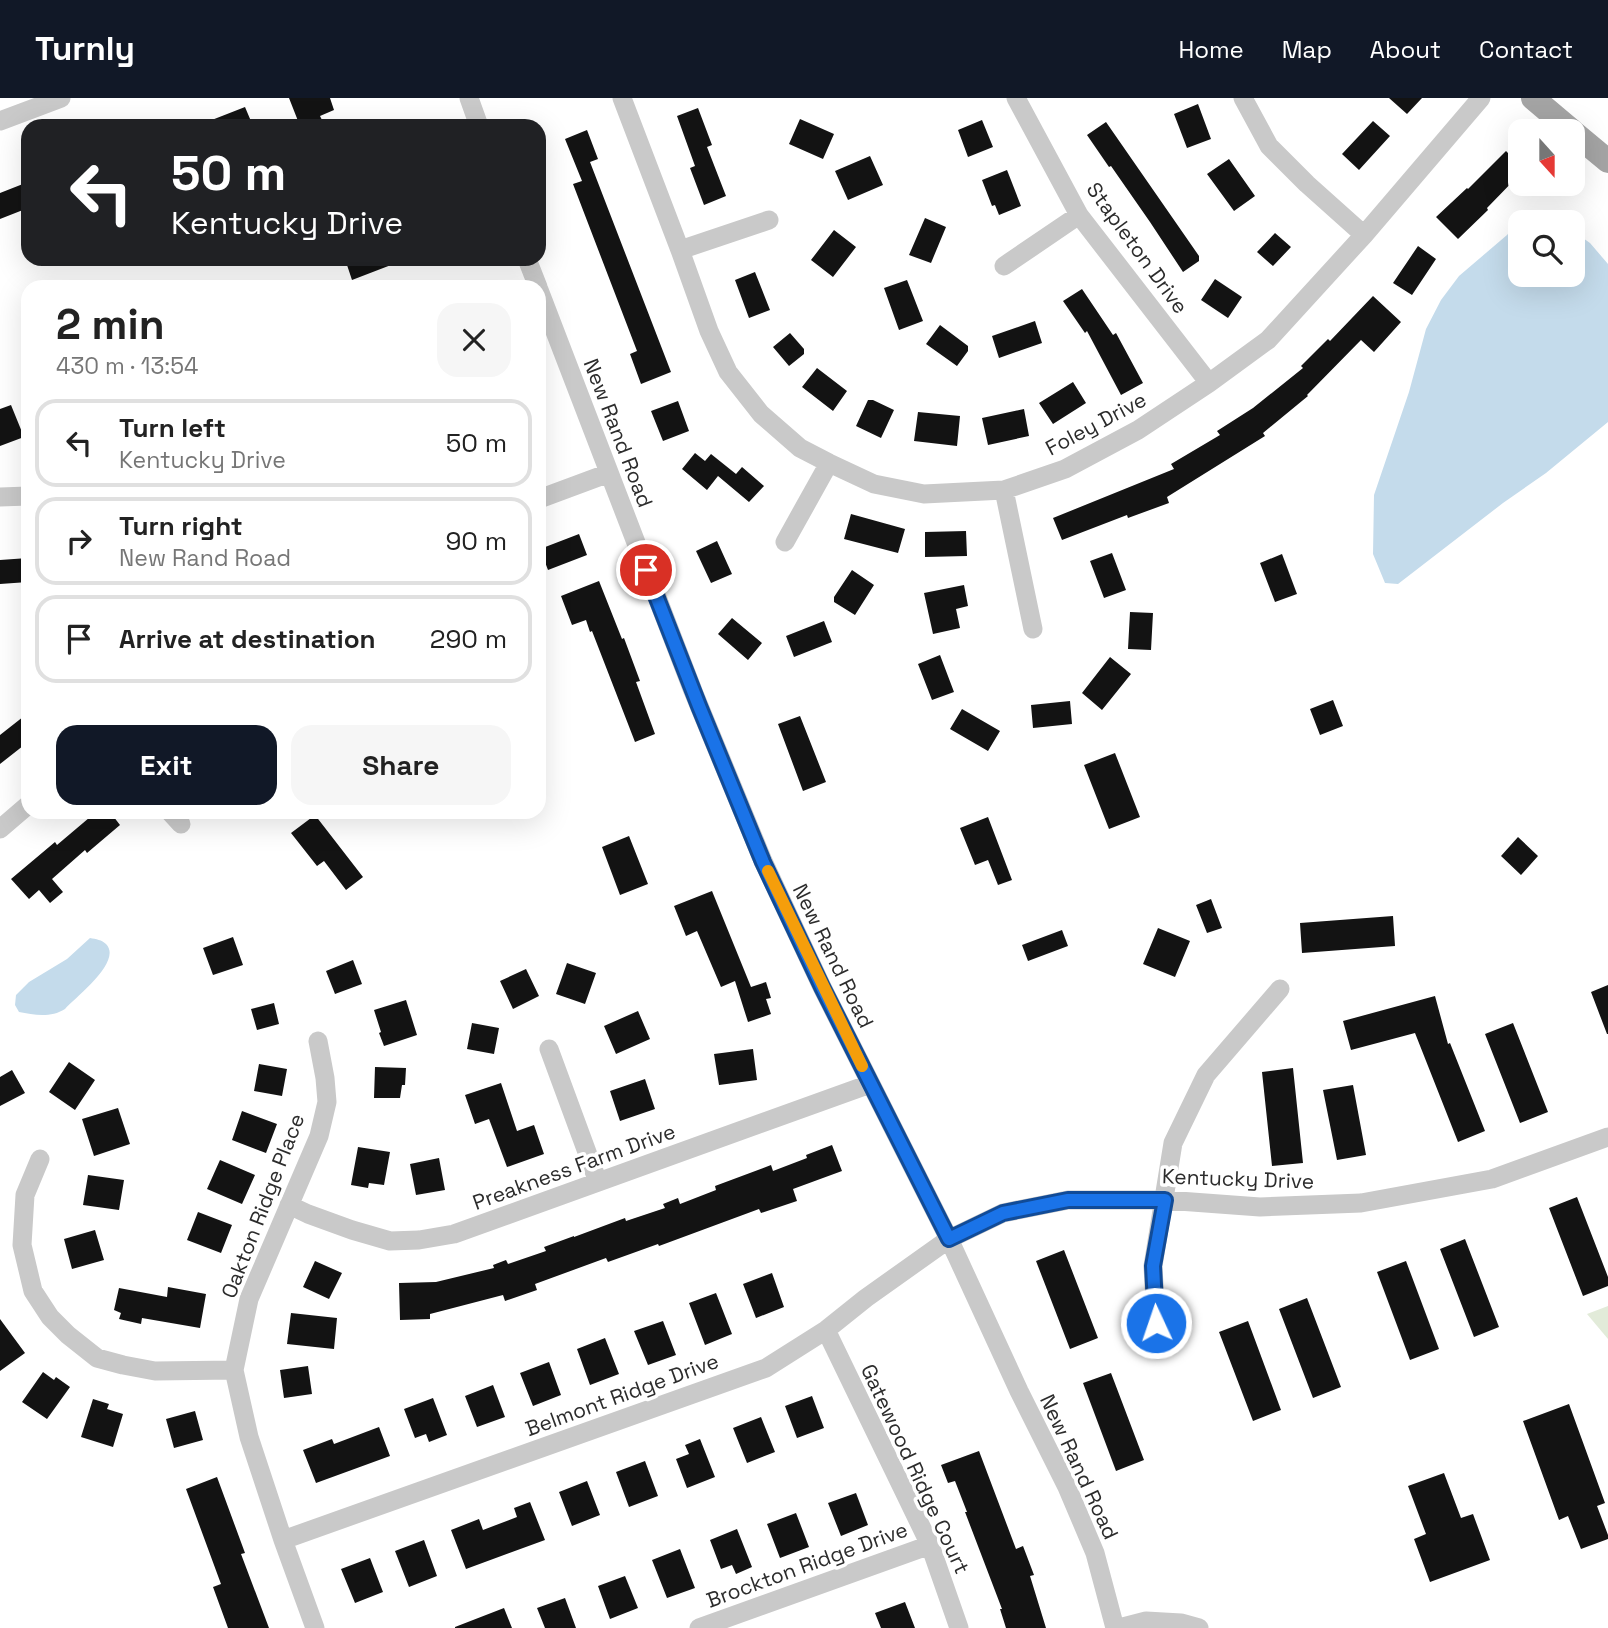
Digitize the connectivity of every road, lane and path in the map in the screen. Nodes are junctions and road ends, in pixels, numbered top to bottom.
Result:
1 (61, 98) edge
2 (469, 98) edge
3 (622, 98) edge
4 (1016, 98) edge
5 (1243, 98) edge
6 (1481, 98) edge
7 (1533, 98) edge
8 (476, 119) edge
9 (1558, 119) edge
10 (0, 121) edge
11 (1586, 143) edge
12 (1608, 161) edge
13 (1079, 215) junction
14 (769, 220) dead end
15 (1364, 234) junction
16 (680, 250) junction
17 (1004, 266) dead end
18 (546, 309) edge
19 (1209, 383) junction
20 (829, 463) junction
21 (609, 473) junction
22 (1004, 490) junction
23 (21, 496) edge
24 (546, 496) edge
25 (0, 498) edge
26 (785, 542) dead end
27 (1034, 629) dead end
28 (21, 811) edge
29 (0, 829) edge
30 (1280, 989) dead end
31 (318, 1041) dead end
32 (549, 1049) dead end
33 (870, 1084) junction
34 (1608, 1137) edge
35 (40, 1159) dead end
36 (598, 1182) junction
37 (1165, 1200) junction
38 (289, 1205) junction
39 (949, 1239) junction
40 (1156, 1323) dead end
41 (826, 1330) junction
42 (234, 1370) junction
43 (283, 1540) junction
44 (930, 1545) junction
45 (315, 1628) edge
46 (699, 1628) edge
47 (959, 1628) edge
48 (1117, 1628) edge
49 (1199, 1628) edge

1 - 10 street
2 - 8 street
3 - 16 street, Foley Drive
4 - 13 street, Stapleton Drive
5 - 15 street
6 - 15 street, Foley Drive
7 - 9 main road
11 - 12 main road
13 - 17 street
13 - 19 street, Stapleton Drive
14 - 16 street
15 - 19 street, Foley Drive
16 - 20 street, Foley Drive
18 - 21 street, New Rand Road
19 - 22 street, Foley Drive
20 - 22 street, Foley Drive
20 - 26 street
21 - 24 street
21 - 33 street, New Rand Road
22 - 27 street
23 - 25 street
28 - 29 street
30 - 37 street
31 - 38 street, Oakton Ridge Place
32 - 36 street
33 - 36 street, Preakness Farm Drive
33 - 39 street, New Rand Road
34 - 37 street, Kentucky Drive
35 - 42 street
36 - 38 street, Preakness Farm Drive
37 - 39 street, Kentucky Drive
37 - 40 street
38 - 42 street, Oakton Ridge Place
39 - 41 street, Belmont Ridge Drive
39 - 48 street, New Rand Road
41 - 43 street, Belmont Ridge Drive
41 - 44 street, Gatewood Ridge Court
42 - 43 street, Oakton Ridge Place
43 - 45 street, Oakton Ridge Place
44 - 46 street, Brockton Ridge Drive
44 - 47 street, Gatewood Ridge Court
48 - 49 street

